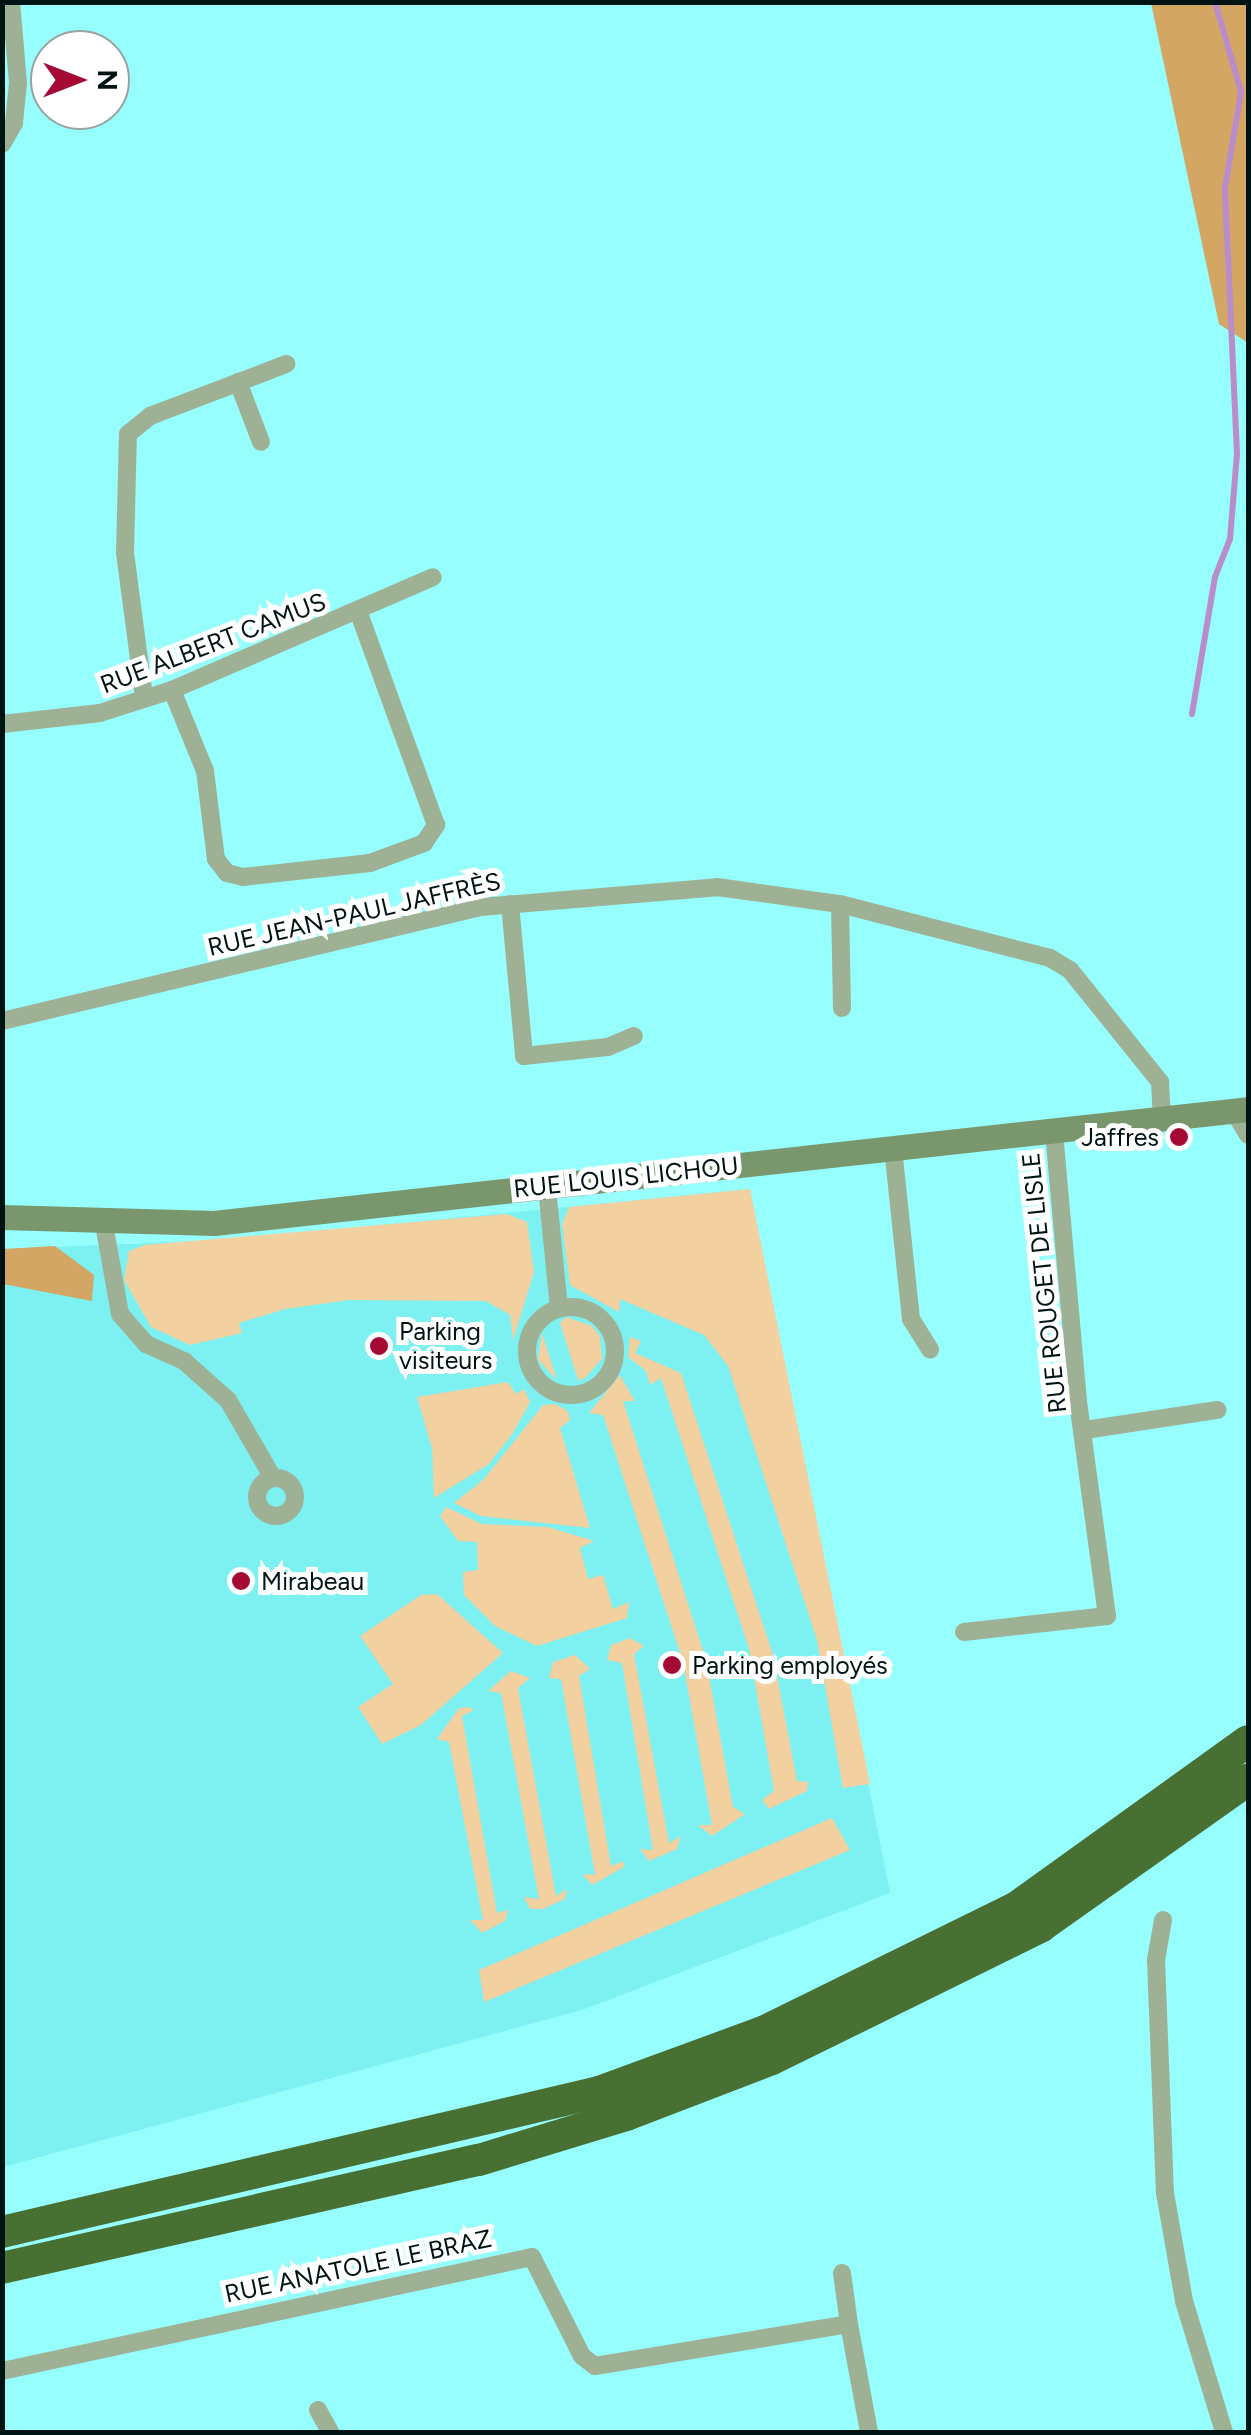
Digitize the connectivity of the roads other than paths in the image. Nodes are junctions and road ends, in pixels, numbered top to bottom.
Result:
1 (11, 2) edge
2 (2, 144) edge
3 (286, 364) dead end
4 (238, 382) junction
5 (261, 442) dead end
6 (433, 577) dead end
7 (359, 613) junction
8 (172, 690) junction
9 (144, 697) junction
10 (2, 724) edge
11 (510, 904) junction
12 (840, 904) junction
13 (842, 1008) dead end
14 (2, 1022) edge
15 (634, 1036) dead end
16 (1241, 1110) edge
17 (1162, 1119) junction
18 (1054, 1131) junction
19 (1248, 1134) edge
20 (893, 1148) junction
21 (547, 1188) junction
22 (2, 1218) edge
23 (104, 1224) junction
24 (559, 1308) junction
25 (930, 1350) dead end
26 (1217, 1410) dead end
27 (1085, 1430) junction
28 (273, 1478) dead end
29 (964, 1632) dead end
30 (1248, 1741) edge
31 (1248, 1780) edge
32 (1163, 1920) dead end
33 (2, 2232) edge
34 (2, 2268) edge
35 (842, 2273) dead end
36 (849, 2324) junction
37 (2, 2371) edge
38 (318, 2410) dead end
39 (330, 2432) edge
40 (869, 2432) edge
41 (1224, 2432) edge

1 - 2 street
3 - 4 street
4 - 5 street
4 - 9 street
6 - 7 street, RUE ALBERT CAMUS
7 - 8 street, RUE ALBERT CAMUS
7 - 8 street
8 - 9 street, RUE ALBERT CAMUS
9 - 10 street, RUE ALBERT CAMUS
11 - 12 street, RUE JEAN-PAUL JAFFRÈS
11 - 14 street, RUE JEAN-PAUL JAFFRÈS
11 - 15 street
12 - 13 street
12 - 17 street, RUE JEAN-PAUL JAFFRÈS
16 - 17 main road, RUE LOUIS LICHOU
16 - 19 street
17 - 18 main road, RUE LOUIS LICHOU
18 - 20 main road, RUE LOUIS LICHOU
18 - 27 street, RUE ROUGET DE LISLE
20 - 21 main road, RUE LOUIS LICHOU
20 - 25 street
21 - 23 main road, RUE LOUIS LICHOU
21 - 24 street
22 - 23 main road, RUE LOUIS LICHOU
23 - 28 street
24 - 24 street
26 - 27 street, RUE ROUGET DE LISLE
27 - 29 street, RUE ROUGET DE LISLE
30 - 33 highway
31 - 34 highway
32 - 41 street
35 - 36 street
36 - 37 street, RUE ANATOLE LE BRAZ
36 - 40 street
38 - 39 street

